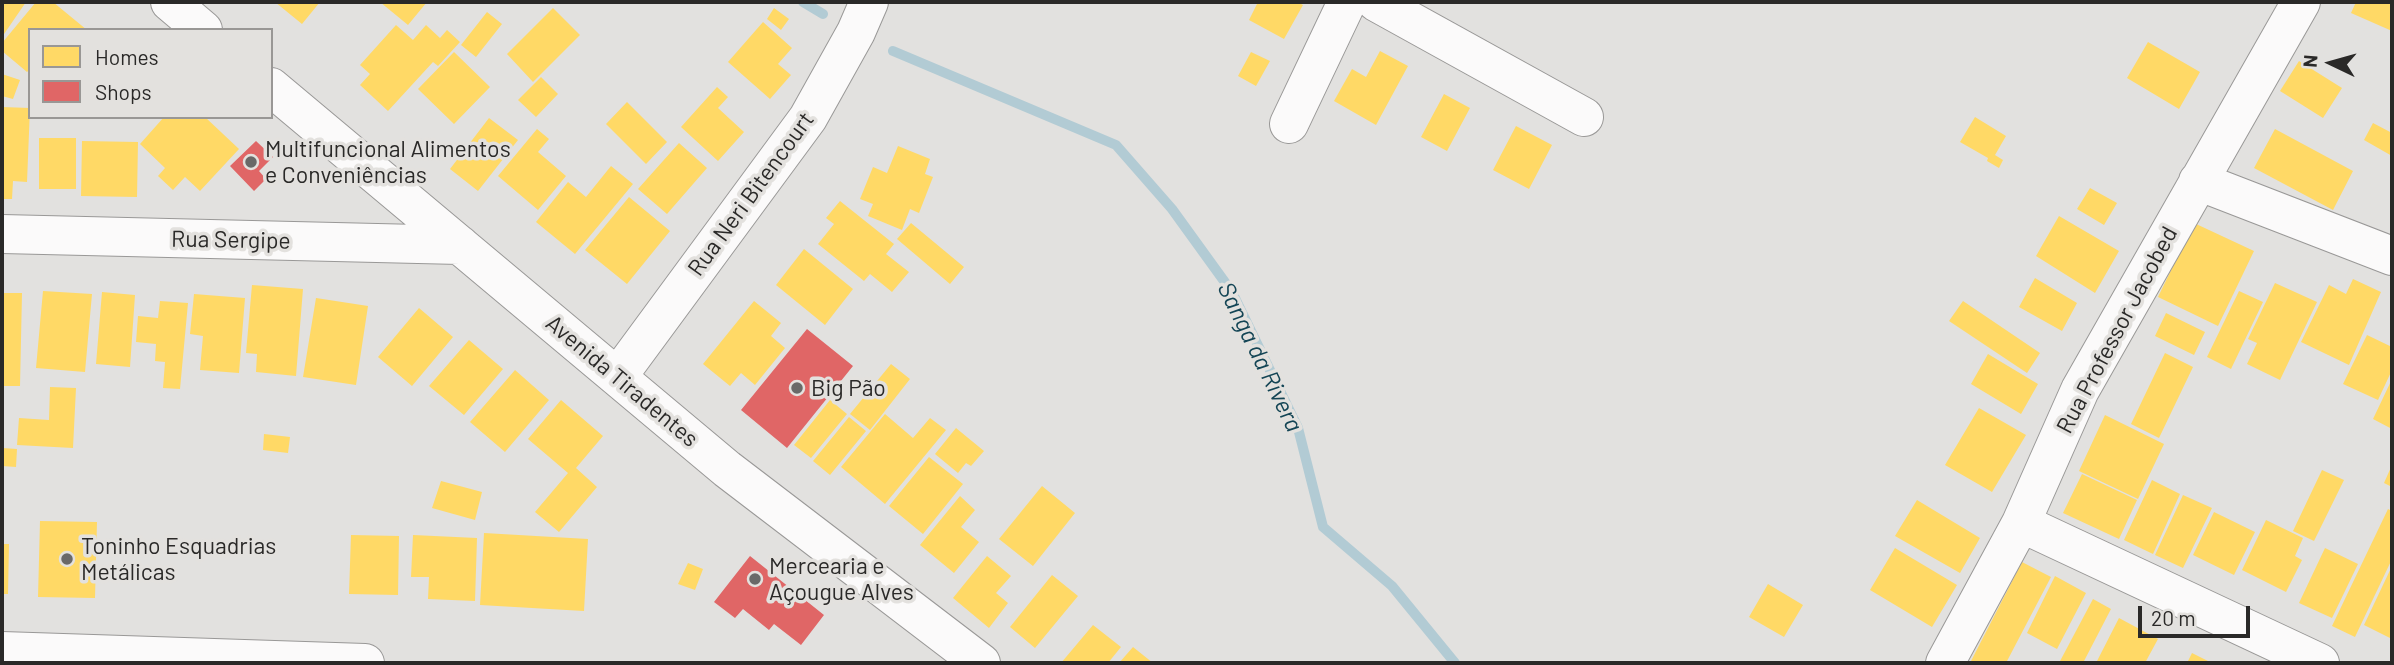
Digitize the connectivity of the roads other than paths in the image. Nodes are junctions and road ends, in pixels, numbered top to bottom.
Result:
1 (170, 2) edge
2 (869, 2) edge
3 (1347, 2) edge
4 (1376, 2) edge
5 (2301, 2) edge
6 (201, 28) edge
7 (273, 89) edge
8 (1584, 117) dead end
9 (1289, 124) dead end
10 (2198, 181) junction
11 (2, 234) edge
12 (460, 246) junction
13 (2392, 256) edge
14 (618, 376) junction
15 (2021, 523) junction
16 (2, 651) edge
17 (365, 663) edge
18 (981, 663) edge
19 (1945, 663) edge
20 (2320, 663) edge

1 - 6 street
2 - 14 street, Rua Neri Bitencourt
3 - 9 street
4 - 8 street
5 - 10 street, Rua Professor Jacobed
7 - 12 street, Avenida Tiradentes
10 - 13 street
10 - 15 street, Rua Professor Jacobed
11 - 12 street, Rua Sergipe
12 - 14 street, Avenida Tiradentes
14 - 18 street, Avenida Tiradentes
15 - 19 street, Rua Professor Jacobed
15 - 20 street
16 - 17 street

